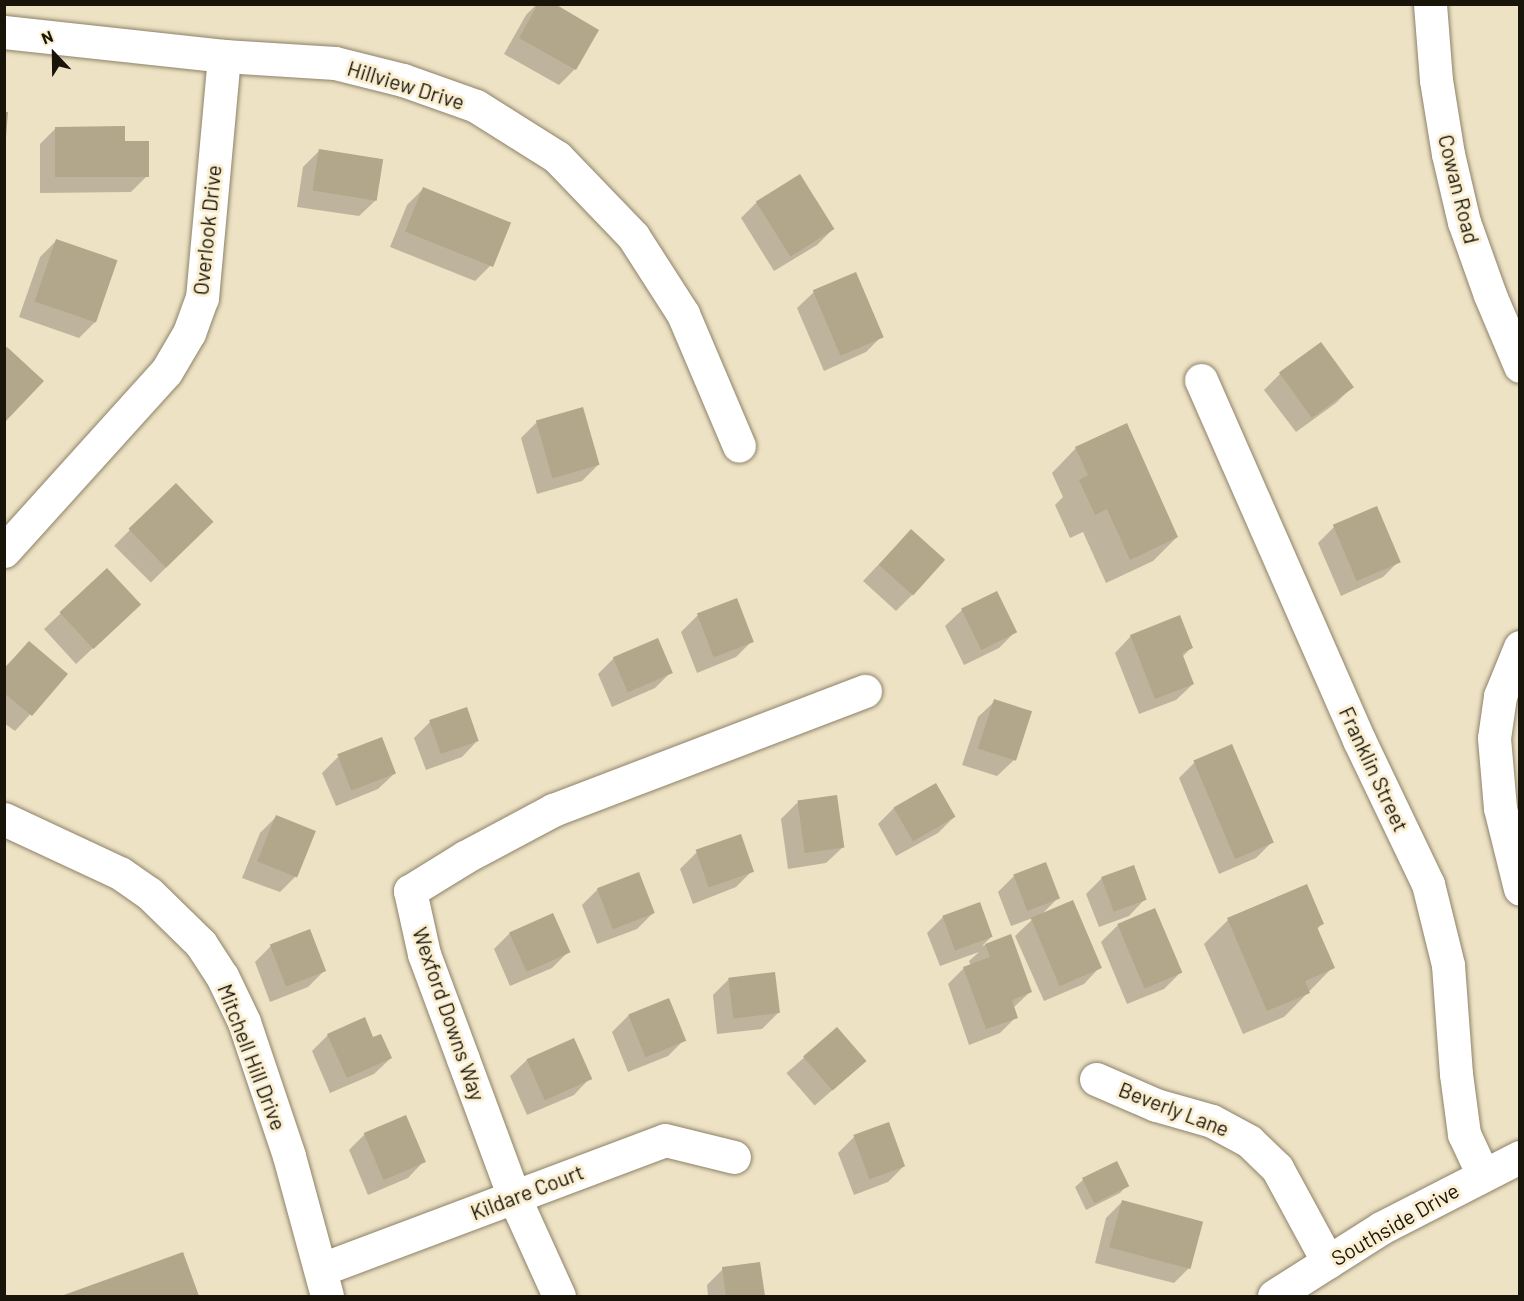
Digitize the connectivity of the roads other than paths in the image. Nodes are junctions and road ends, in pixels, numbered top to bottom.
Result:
1 (1430, 4) edge
2 (4, 32) edge
3 (224, 56) junction
4 (1520, 366) edge
5 (1201, 380) dead end
6 (738, 446) dead end
7 (4, 551) edge
8 (1520, 647) edge
9 (865, 691) dead end
10 (4, 819) edge
11 (1520, 889) edge
12 (1096, 1079) dead end
13 (734, 1157) dead end
14 (1520, 1157) edge
15 (1483, 1175) junction
16 (514, 1197) junction
17 (1328, 1262) junction
18 (324, 1283) edge
19 (559, 1296) edge
20 (1274, 1296) edge

1 - 4 street, Cowan Road
2 - 3 street, Hillview Drive
3 - 6 street, Hillview Drive
3 - 7 street, Overlook Drive
5 - 15 street, Franklin Street
8 - 11 street
9 - 16 street, Wexford Downs Way
10 - 18 street, Mitchell Hill Drive
12 - 17 street, Beverly Lane
13 - 16 street, Kildare Court
14 - 15 street, Southside Drive
15 - 17 street, Southside Drive
16 - 18 street, Kildare Court
16 - 19 street, Wexford Downs Way
17 - 20 street, Southside Drive

